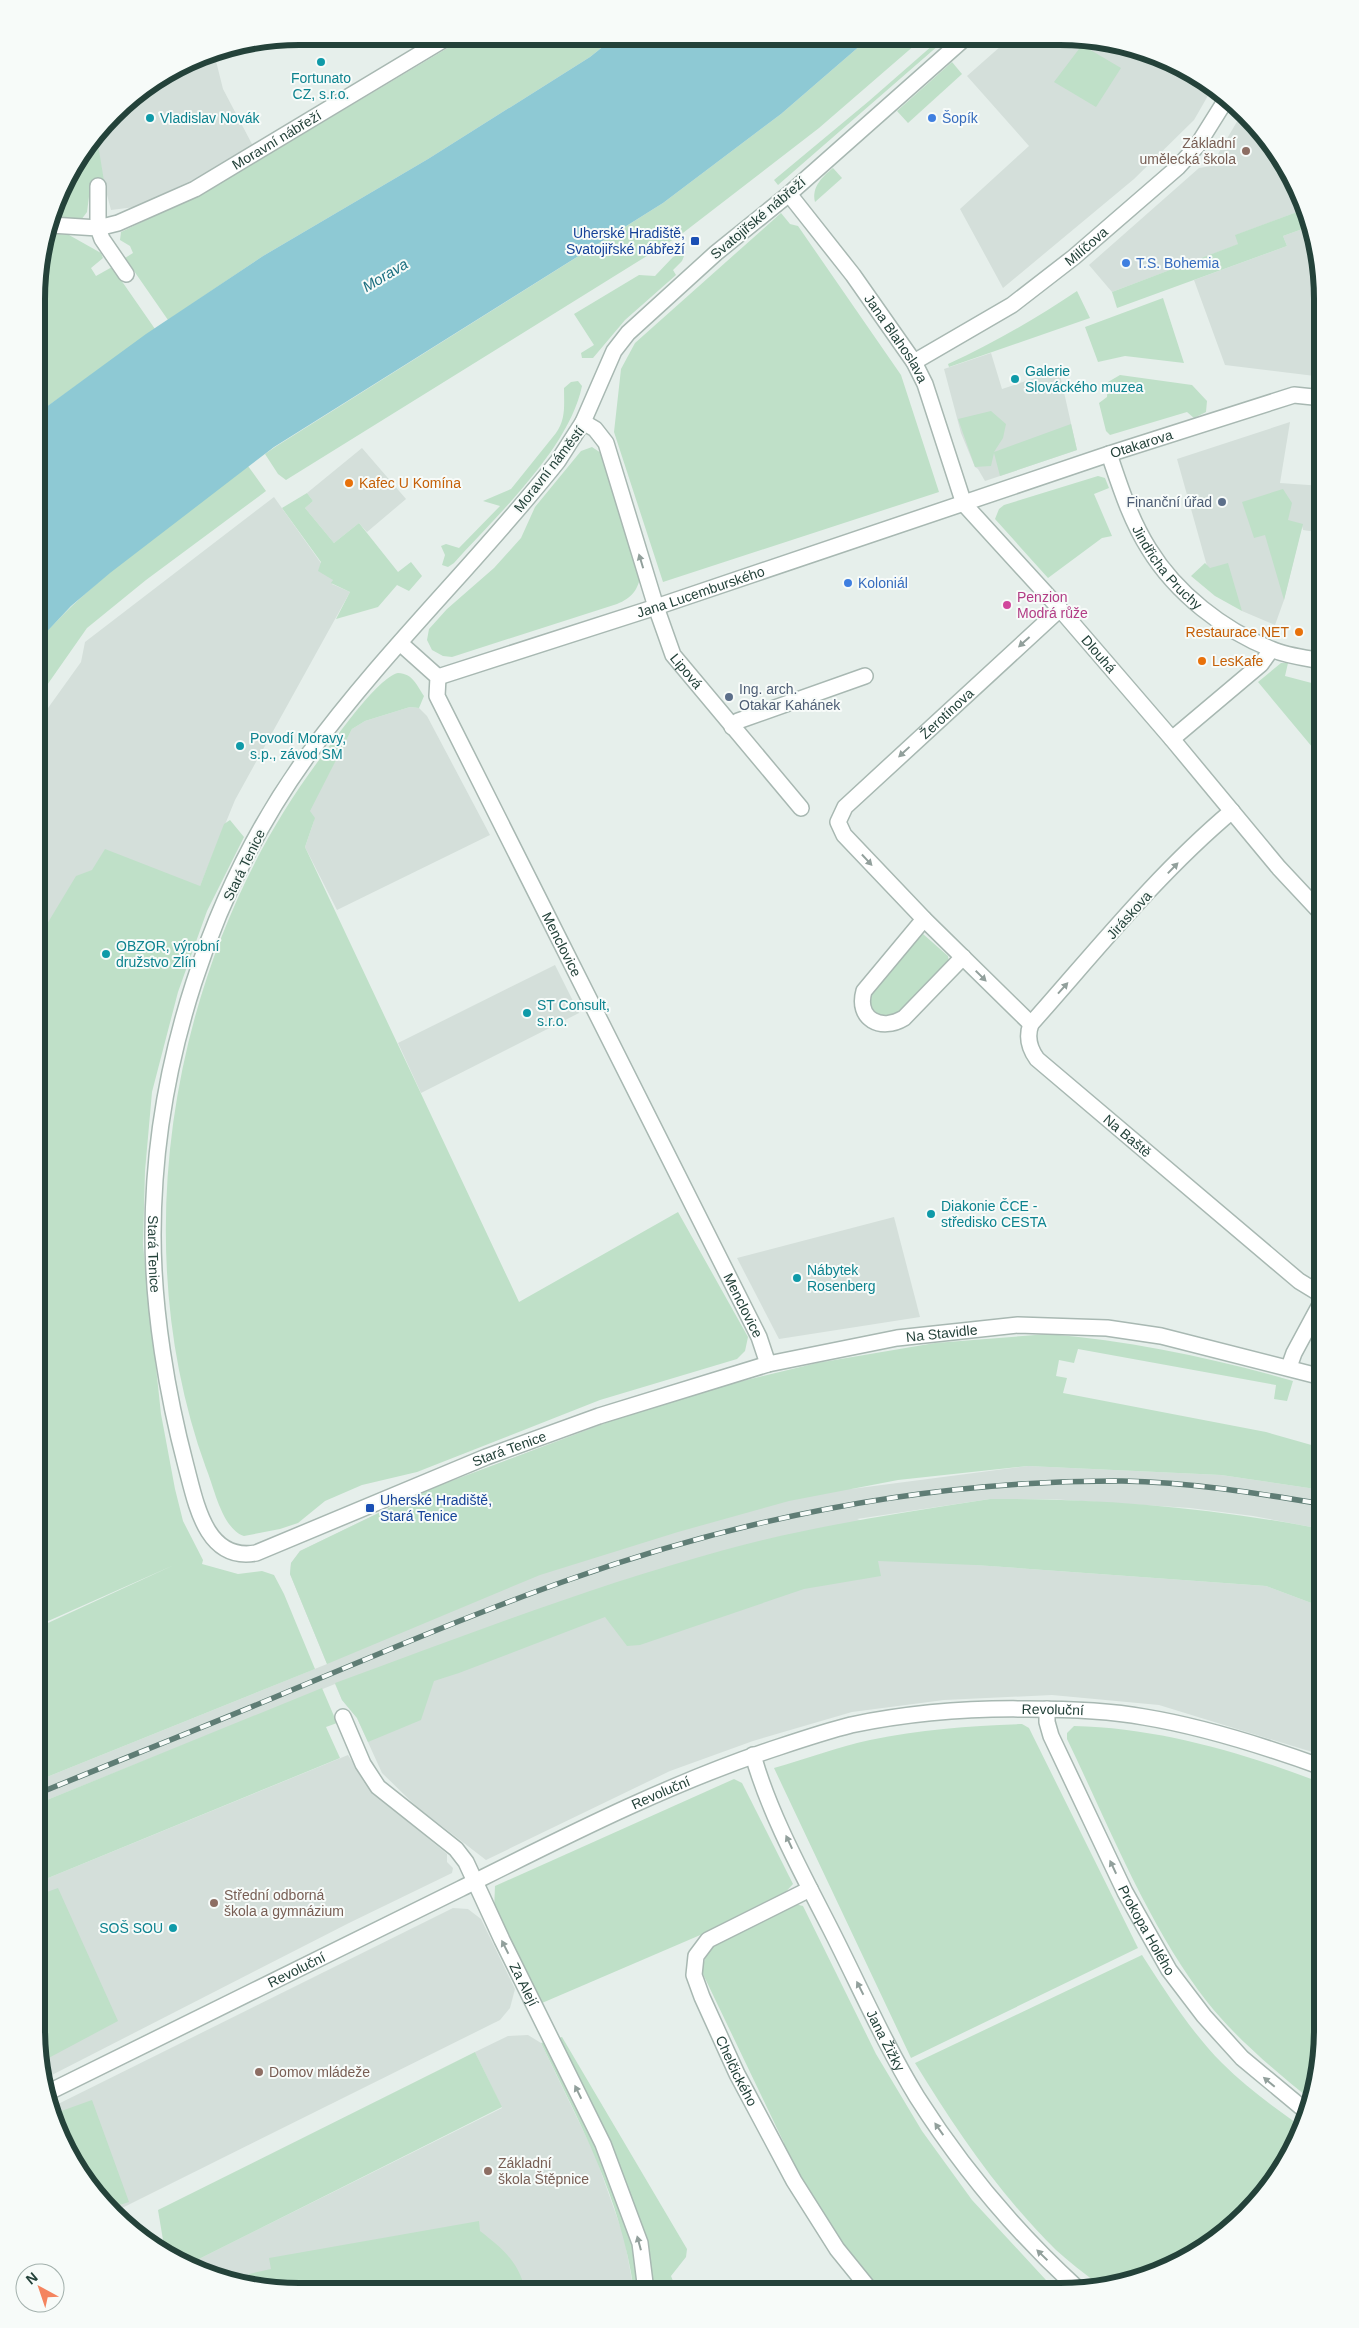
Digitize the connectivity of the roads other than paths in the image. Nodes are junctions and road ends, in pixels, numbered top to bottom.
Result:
1 (435, 45) edge
2 (957, 45) edge
3 (1223, 104) edge
4 (98, 186) dead end
5 (789, 194) junction
6 (56, 225) edge
7 (98, 228) junction
8 (126, 274) dead end
9 (914, 362) junction
10 (1314, 397) edge
11 (583, 422) junction
12 (1109, 454) junction
13 (964, 504) junction
14 (656, 607) junction
15 (1060, 609) junction
16 (400, 643) junction
17 (1271, 650) junction
18 (1314, 659) edge
19 (865, 676) dead end
20 (438, 677) junction
21 (732, 727) junction
22 (1172, 739) junction
23 (801, 808) dead end
24 (1232, 811) junction
25 (1314, 906) edge
26 (924, 919) junction
27 (963, 957) junction
28 (1031, 1024) junction
29 (1314, 1290) edge
30 (1314, 1316) edge
31 (768, 1364) junction
32 (1289, 1367) junction
33 (1314, 1375) edge
34 (568, 1426) joint
35 (1046, 1709) junction
36 (343, 1717) dead end
37 (753, 1756) junction
38 (1314, 1764) edge
39 (475, 1882) junction
40 (810, 1889) junction
41 (53, 2090) edge
42 (1302, 2108) edge
43 (1071, 2282) edge
44 (645, 2283) edge
45 (865, 2283) edge

1 - 7 street, Moravní nábřeží
2 - 5 street, Svatojiřské nábřeží
3 - 9 street, Milíčova
4 - 7 street
5 - 9 street, Jana Blahoslava
5 - 11 street, Svatojiřské nábřeží
6 - 7 street, Moravní nábřeží
7 - 8 street
9 - 13 street, Jana Blahoslava
10 - 12 street, Otakarova
14 -> 11 street, Moravní náměstí
11 - 16 street, Moravní náměstí
12 - 13 street, Otakarova
12 - 17 street, Jindřicha Pruchy
13 - 14 street, Jana Lucemburského
13 - 15 street, Dlouhá
14 - 20 street, Jana Lucemburského
14 - 21 street, Lipová
15 - 22 street, Dlouhá
15 -> 26 street, Žerotínova
16 - 20 street
16 - 34 street, Stará Tenice
17 - 18 street, Jindřicha Pruchy
17 - 22 street
19 - 21 street
20 - 31 street, Menclovice
21 - 23 street, Lipová
22 - 24 street, Dlouhá
24 - 25 street, Dlouhá
28 -> 24 street, Jiráskova
26 - 27 street
26 - 27 street
27 -> 28 street
28 - 29 street, Na Baště
30 - 32 street
31 - 32 street, Na Stavidle
31 - 34 street, Na Stavidle
32 - 33 street, Na Stavidle
35 - 37 street, Revoluční
35 - 38 street, Revoluční
42 -> 35 street, Prokopa Holého
36 - 39 street, Za Alejí
37 - 39 street, Revoluční
40 -> 37 street, Jana Žižky
39 - 41 street, Revoluční
44 -> 39 street, Za Alejí
43 -> 40 street, Jana Žižky
40 - 45 street, Chelčického

